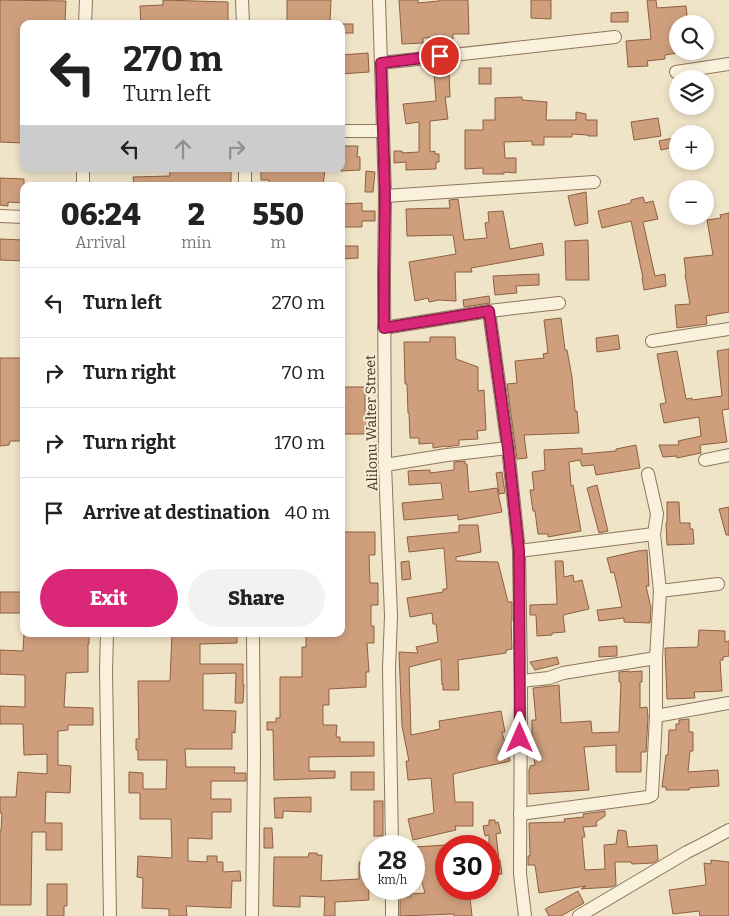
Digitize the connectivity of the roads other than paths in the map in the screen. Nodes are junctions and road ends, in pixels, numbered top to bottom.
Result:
1 (86, 0) edge
2 (242, 0) edge
3 (379, 0) edge
4 (85, 20) edge
5 (243, 20) edge
6 (615, 36) dead end
7 (381, 63) junction
8 (729, 64) edge
9 (689, 70) edge
10 (345, 131) edge
11 (382, 131) junction
12 (594, 182) dead end
13 (385, 196) junction
14 (0, 216) edge
15 (20, 217) edge
16 (559, 303) dead end
17 (489, 311) junction
18 (384, 328) junction
19 (729, 329) edge
20 (652, 341) dead end
21 (508, 448) junction
22 (729, 455) edge
23 (706, 460) dead end
24 (385, 465) junction
25 (648, 474) dead end
26 (654, 534) junction
27 (519, 551) junction
28 (718, 584) dead end
29 (660, 591) junction
30 (107, 637) edge
31 (253, 637) edge
32 (656, 658) junction
33 (521, 682) junction
34 (729, 703) edge
35 (656, 716) junction
36 (520, 814) junction
37 (729, 830) edge
38 (392, 835) edge
39 (392, 900) edge
40 (110, 916) edge
41 (252, 916) edge
42 (392, 916) edge
43 (525, 916) edge
44 (579, 916) edge

1 - 4 street
2 - 5 street
3 - 7 street, Alilonu Walter Street
6 - 7 street
7 - 11 street, Alilonu Walter Street
8 - 9 street
10 - 11 street
11 - 13 street, Alilonu Walter Street
12 - 13 street
13 - 18 street, Alilonu Walter Street
14 - 15 street
16 - 17 street
17 - 18 street
17 - 21 street
18 - 24 street, Alilonu Walter Street
19 - 20 street
21 - 24 street
21 - 27 street
22 - 23 street
24 - 38 street, Alilonu Walter Street
25 - 26 street
26 - 27 street
26 - 29 street
27 - 33 street
28 - 29 street
29 - 32 street
30 - 40 street
31 - 41 street
32 - 33 street
32 - 35 street
33 - 36 street
34 - 35 street
35 - 36 street
36 - 43 street
37 - 44 street
39 - 42 street

